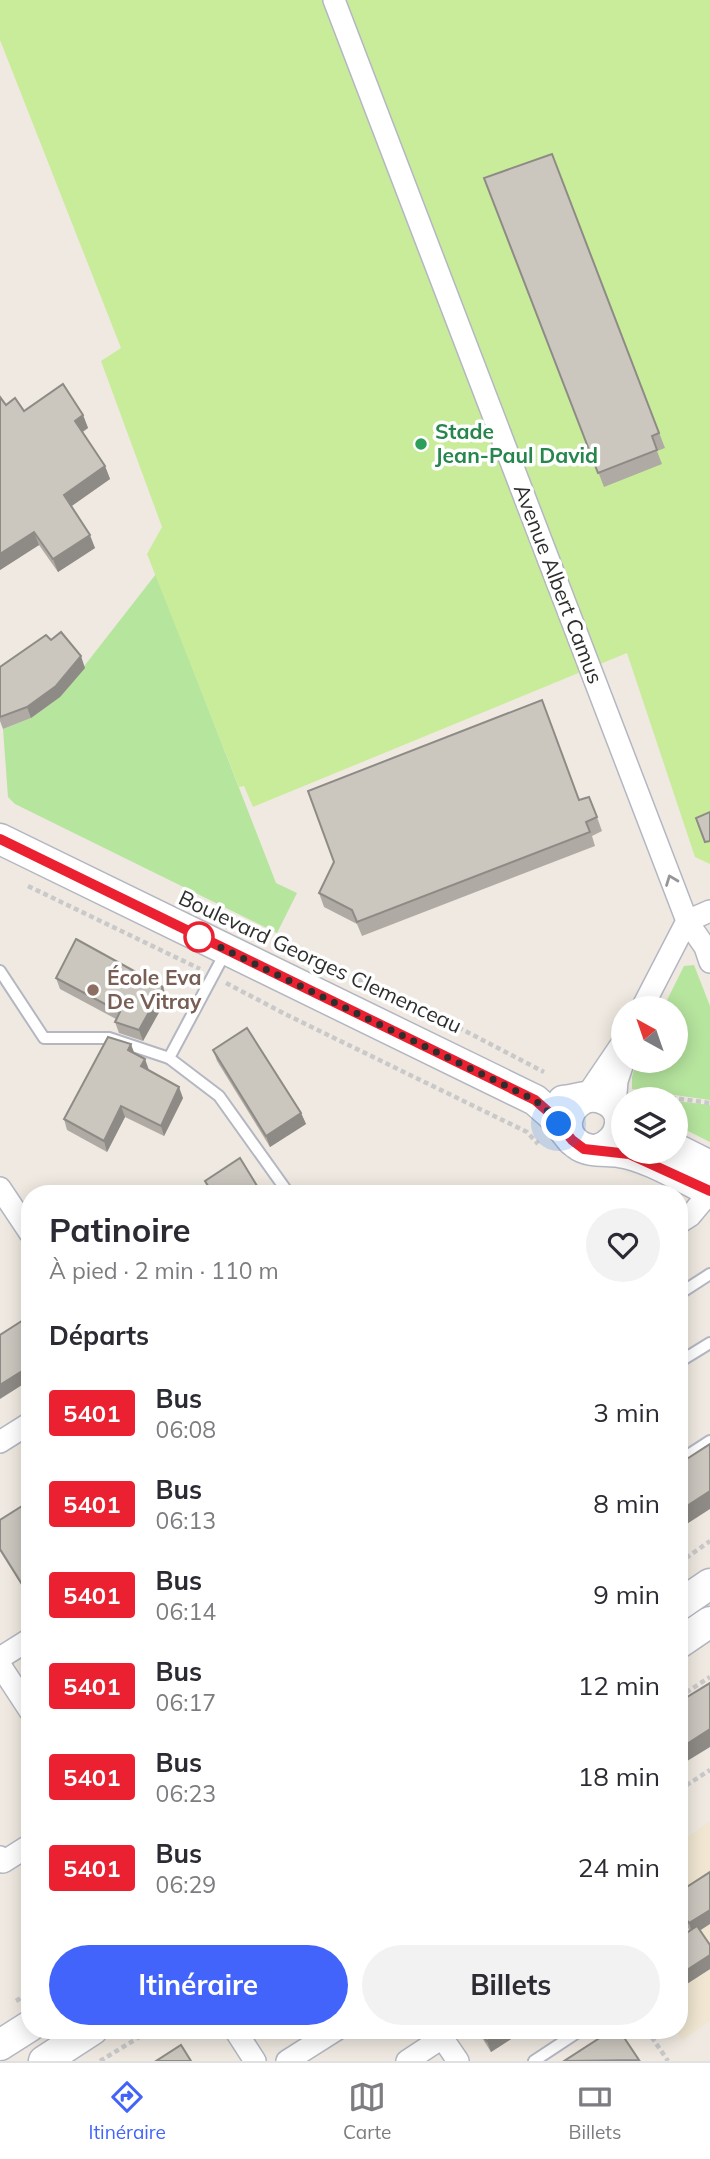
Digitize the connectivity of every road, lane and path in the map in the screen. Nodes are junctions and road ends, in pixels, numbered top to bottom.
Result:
1 (334, 0) edge
2 (0, 839) edge
3 (19, 881) dead end
4 (710, 911) edge
5 (687, 921) junction
6 (296, 950) dead end
7 (710, 961) edge
8 (220, 963) junction
9 (0, 971) edge
10 (648, 996) edge
11 (169, 1058) junction
12 (611, 1059) edge
13 (550, 1075) dead end
14 (584, 1098) junction
15 (535, 1100) junction
16 (611, 1101) edge
17 (710, 1103) edge
18 (688, 1104) edge
19 (611, 1144) edge
20 (585, 1145) junction
21 (542, 1148) dead end
22 (688, 1155) edge
23 (710, 1166) edge
24 (283, 1185) edge
25 (0, 1188) edge
26 (710, 1192) edge
27 (688, 1217) edge
28 (21, 1220) edge
29 (710, 1274) edge
30 (688, 1288) edge
31 (710, 1343) edge
32 (688, 1356) edge
33 (21, 1429) edge
34 (710, 1441) edge
35 (0, 1442) edge
36 (688, 1455) edge
37 (710, 1541) edge
38 (688, 1557) edge
39 (710, 1584) edge
40 (688, 1599) edge
41 (710, 1622) edge
42 (688, 1637) edge
43 (21, 1645) edge
44 (0, 1658) edge
45 (0, 1665) edge
46 (710, 1677) edge
47 (688, 1691) edge
48 (21, 1697) edge
49 (710, 1770) edge
50 (688, 1784) edge
51 (21, 1851) edge
52 (0, 1857) edge
53 (21, 2032) edge
54 (78, 2039) edge
55 (135, 2039) edge
56 (241, 2039) edge
57 (322, 2039) edge
58 (433, 2039) edge
59 (443, 2039) edge
60 (567, 2039) edge
61 (654, 2039) edge
62 (0, 2045) edge
63 (44, 2061) edge
64 (100, 2061) edge
65 (255, 2061) edge
66 (287, 2061) edge
67 (407, 2061) edge
68 (458, 2061) edge
69 (534, 2061) edge
70 (668, 2061) edge

5 -> 1 street, Avenue Albert Camus
2 - 8 main road, Boulevard Georges Clemenceau
3 - 8 path
4 - 5 street
5 - 7 street, Avenue Albert Camus
5 - 10 street
6 - 13 path, Boulevard Georges Clemenceau
8 - 11 lane
8 - 15 main road, Boulevard Georges Clemenceau
8 - 21 path
9 - 11 lane
11 - 24 lane
12 - 14 street
14 - 15 main road, Boulevard Georges Clemenceau
14 - 16 main road
14 - 20 main road
15 - 20 main road, Boulevard Georges Clemenceau
17 - 18 path
19 - 20 main road
20 - 26 main road
22 - 23 main road
25 - 28 street
26 - 27 street
29 - 30 lane
31 - 32 lane
33 - 35 street
34 - 36 lane
37 - 38 path
39 - 40 main road
41 - 42 main road
43 - 44 street
45 - 48 street
46 - 47 path
49 - 50 path
51 - 52 street
53 - 62 main road
54 - 63 main road
55 - 64 path
56 - 65 street
57 - 66 street
58 - 67 street
59 - 68 street
60 - 69 lane
61 - 70 path

